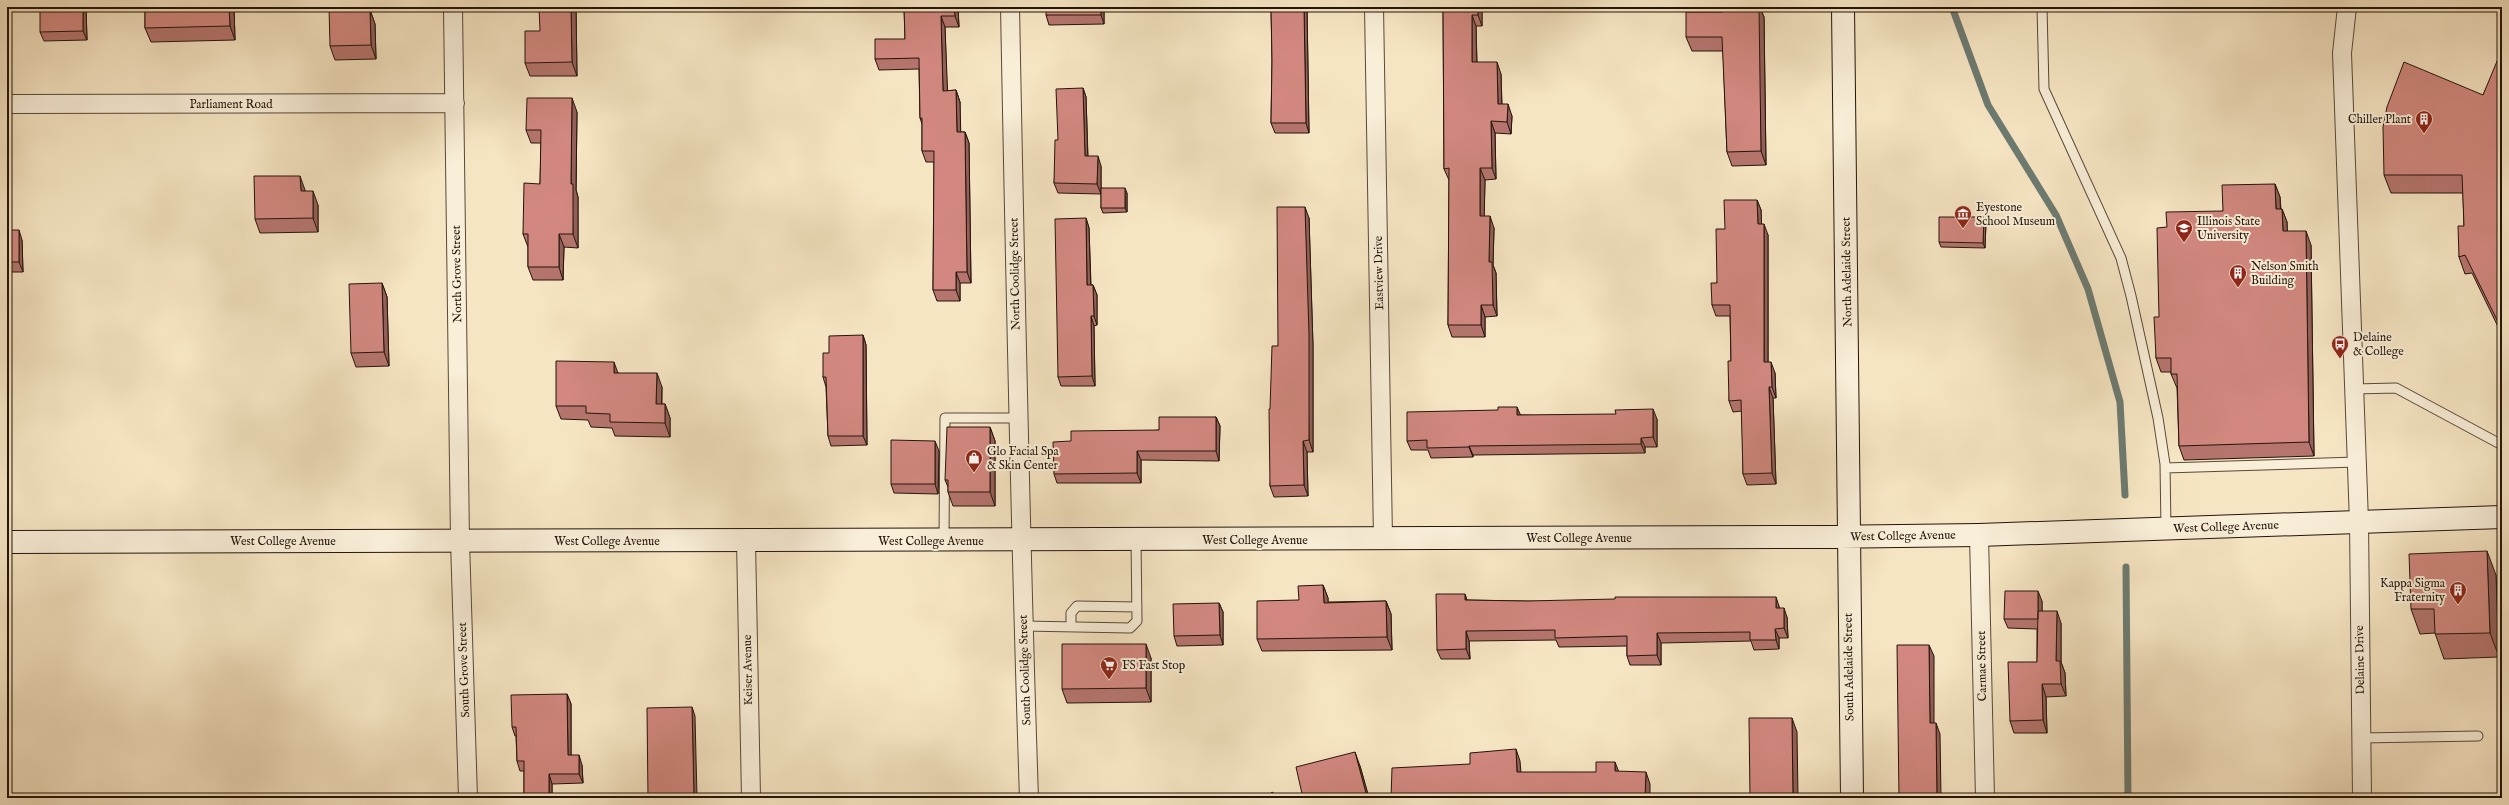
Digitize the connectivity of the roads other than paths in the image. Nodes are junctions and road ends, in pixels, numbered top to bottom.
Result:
1 (453, 7) edge
2 (1010, 7) edge
3 (1374, 7) edge
4 (1843, 7) edge
5 (2042, 7) edge
6 (2348, 7) edge
7 (455, 103) junction
8 (7, 104) edge
9 (2354, 389) junction
10 (1020, 418) junction
11 (2502, 445) edge
12 (2356, 462) junction
13 (2165, 468) junction
14 (2502, 517) edge
15 (2359, 522) junction
16 (2166, 529) junction
17 (1979, 535) junction
18 (1848, 537) junction
19 (1383, 539) junction
20 (1136, 540) junction
21 (460, 541) junction
22 (746, 541) junction
23 (944, 541) junction
24 (1021, 541) junction
25 (7, 542) edge
26 (1137, 607) junction
27 (1024, 626) junction
28 (1071, 627) junction
29 (2478, 736) dead end
30 (2361, 738) junction
31 (468, 798) edge
32 (750, 798) edge
33 (1029, 798) edge
34 (1852, 798) edge
35 (1985, 798) edge
36 (2362, 798) edge

1 - 7 street, North Grove Street
2 - 10 street, North Coolidge Street
3 - 19 street, Eastview Drive
4 - 18 main road, North Adelaide Street
5 - 13 lane
6 - 9 street, Delaine Drive
7 - 8 street, Parliament Road
7 - 21 street, North Grove Street
9 - 11 lane
9 - 12 street, Delaine Drive
10 - 23 lane
10 - 24 street, North Coolidge Street
12 - 13 lane
12 - 15 street, Delaine Drive
13 - 16 lane
14 - 15 main road, West College Avenue
15 - 16 main road, West College Avenue
15 - 30 street, Delaine Drive
16 - 17 main road, West College Avenue
17 - 18 main road, West College Avenue
17 - 35 street, Carmae Street
18 - 19 main road, West College Avenue
18 - 34 main road, South Adelaide Street
19 - 20 main road, West College Avenue
20 - 24 main road, West College Avenue
20 - 26 lane
21 - 22 main road, West College Avenue
21 - 25 main road, West College Avenue
21 - 31 street, South Grove Street
22 - 23 main road, West College Avenue
22 - 32 street, Keiser Avenue
23 - 24 main road, West College Avenue
24 - 27 street, South Coolidge Street
26 - 28 lane
26 - 28 lane
27 - 28 lane
27 - 33 street, South Coolidge Street
29 - 30 lane
30 - 36 street, Delaine Drive

